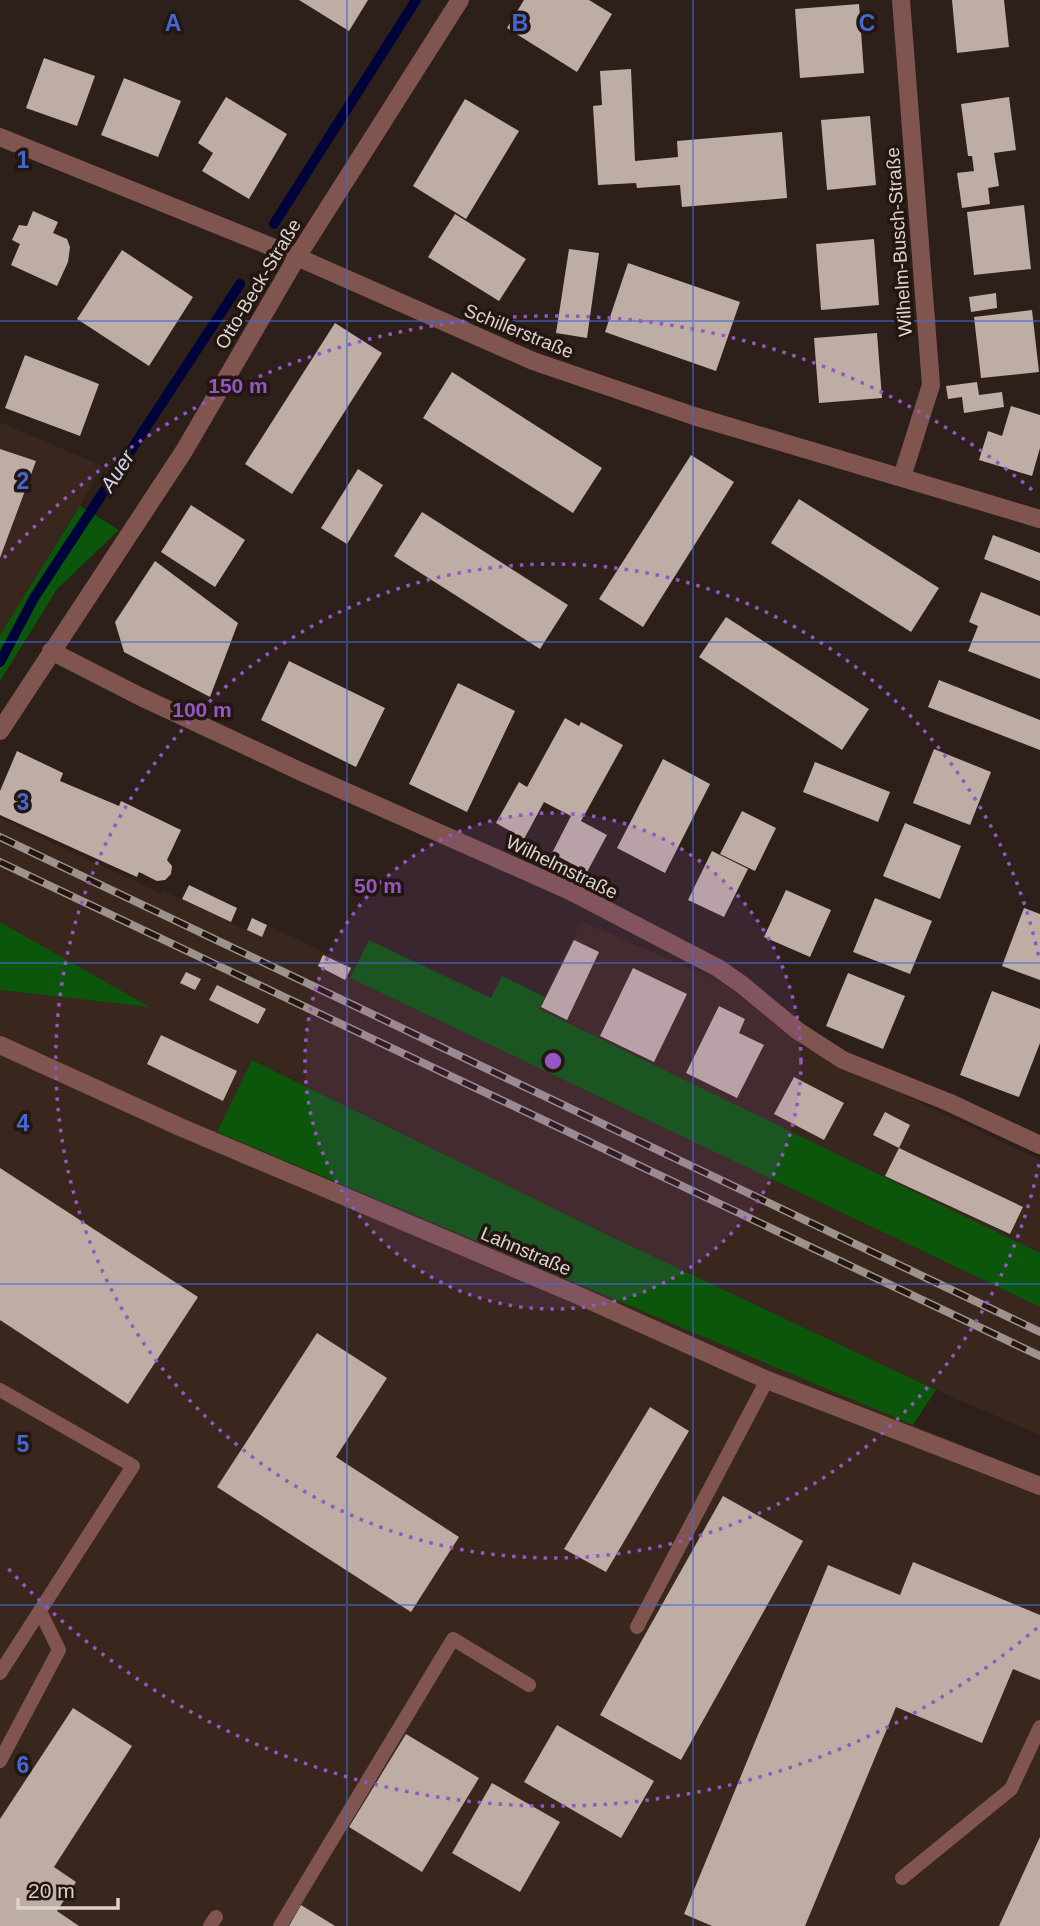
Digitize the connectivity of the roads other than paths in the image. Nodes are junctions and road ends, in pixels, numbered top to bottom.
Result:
1 (460, 0) edge
2 (901, 0) edge
3 (0, 137) edge
4 (297, 257) junction
5 (902, 477) junction
6 (1040, 519) edge
7 (51, 651) junction
8 (0, 731) edge
9 (0, 1045) edge
10 (1040, 1145) edge
11 (767, 1381) junction
12 (0, 1390) edge
13 (1040, 1486) edge
14 (40, 1611) junction
15 (637, 1627) dead end
16 (0, 1673) edge
17 (529, 1685) dead end
18 (1040, 1727) edge
19 (0, 1761) edge
20 (902, 1878) dead end
21 (280, 1926) edge

1 - 4 street, Otto-Beck-Straße
2 - 5 street, Wilhelm-Busch-Straße
3 - 4 street, Schillerstraße
4 - 5 street, Schillerstraße
4 - 7 street, Otto-Beck-Straße
5 - 6 street, Schillerstraße
7 - 8 street, Otto-Beck-Straße
7 - 10 street, Wilhelmstraße
9 - 11 street, Lahnstraße
11 - 13 street, Lahnstraße
11 - 15 lane
12 - 14 lane
14 - 16 lane
14 - 19 lane
17 - 21 lane
18 - 20 lane

